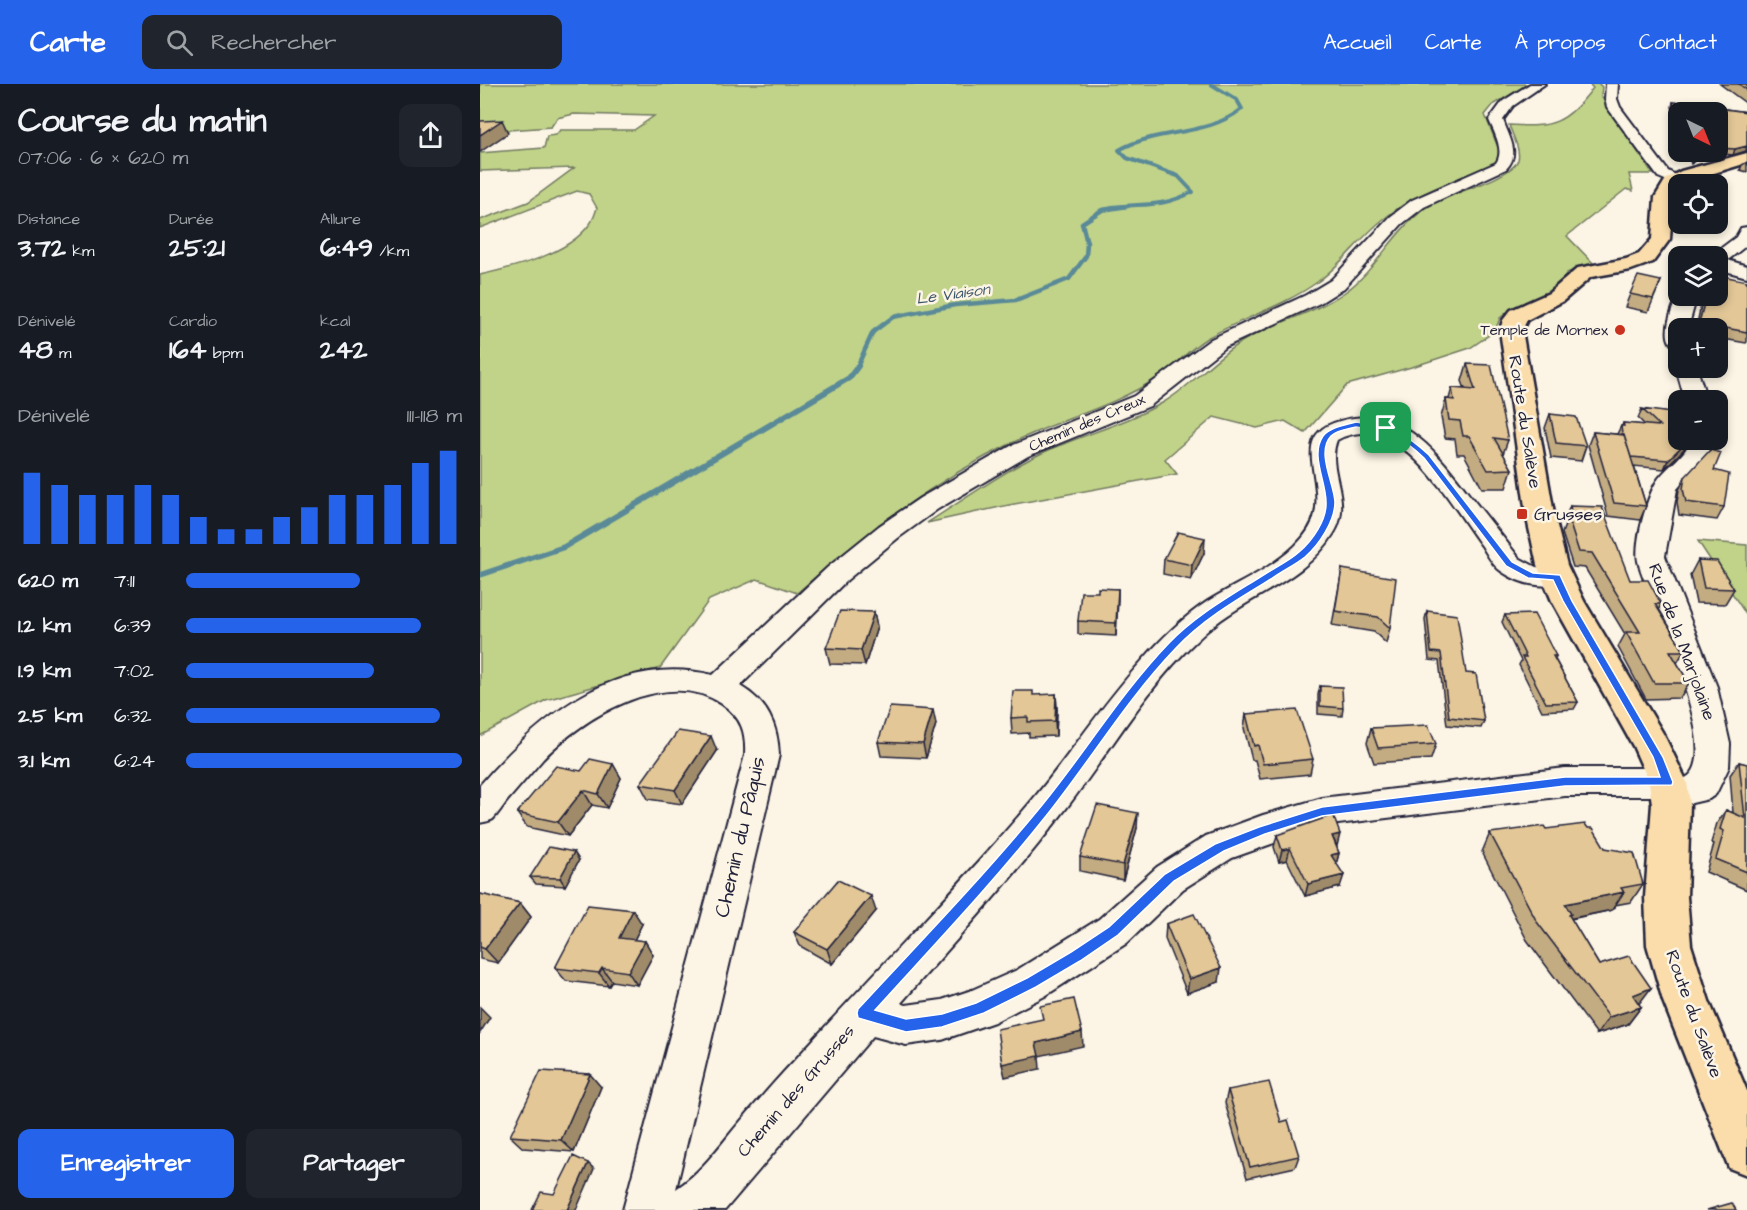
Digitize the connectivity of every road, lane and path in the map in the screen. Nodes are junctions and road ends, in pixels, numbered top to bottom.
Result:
1 (1539, 84) edge
2 (1612, 84) edge
3 (1747, 158) edge
4 (1696, 174) edge
5 (1668, 176) edge
6 (1668, 188) edge
7 (1747, 232) edge
8 (1728, 252) edge
9 (1728, 265) edge
10 (1747, 272) edge
11 (1699, 450) edge
12 (1557, 577) junction
13 (719, 688) junction
14 (1669, 788) junction
15 (480, 809) edge
16 (863, 1013) junction
17 (1747, 1150) edge
18 (646, 1210) edge
19 (686, 1210) edge

1 - 13 street, Chemin des Creux
2 - 5 street
3 - 4 main road
6 - 12 main road, Route du Salève
7 - 8 street
9 - 10 street
11 - 14 street, Rue de la Marjolaine
12 - 14 main road, Route du Salève
12 - 16 street, Chemin des Grusses
13 - 15 street, Chemin du Pâquis
13 - 18 street, Chemin du Pâquis
14 - 16 street, Rue de la Marjolaine
14 - 17 main road, Route du Salève
16 - 19 street, Chemin des Grusses

